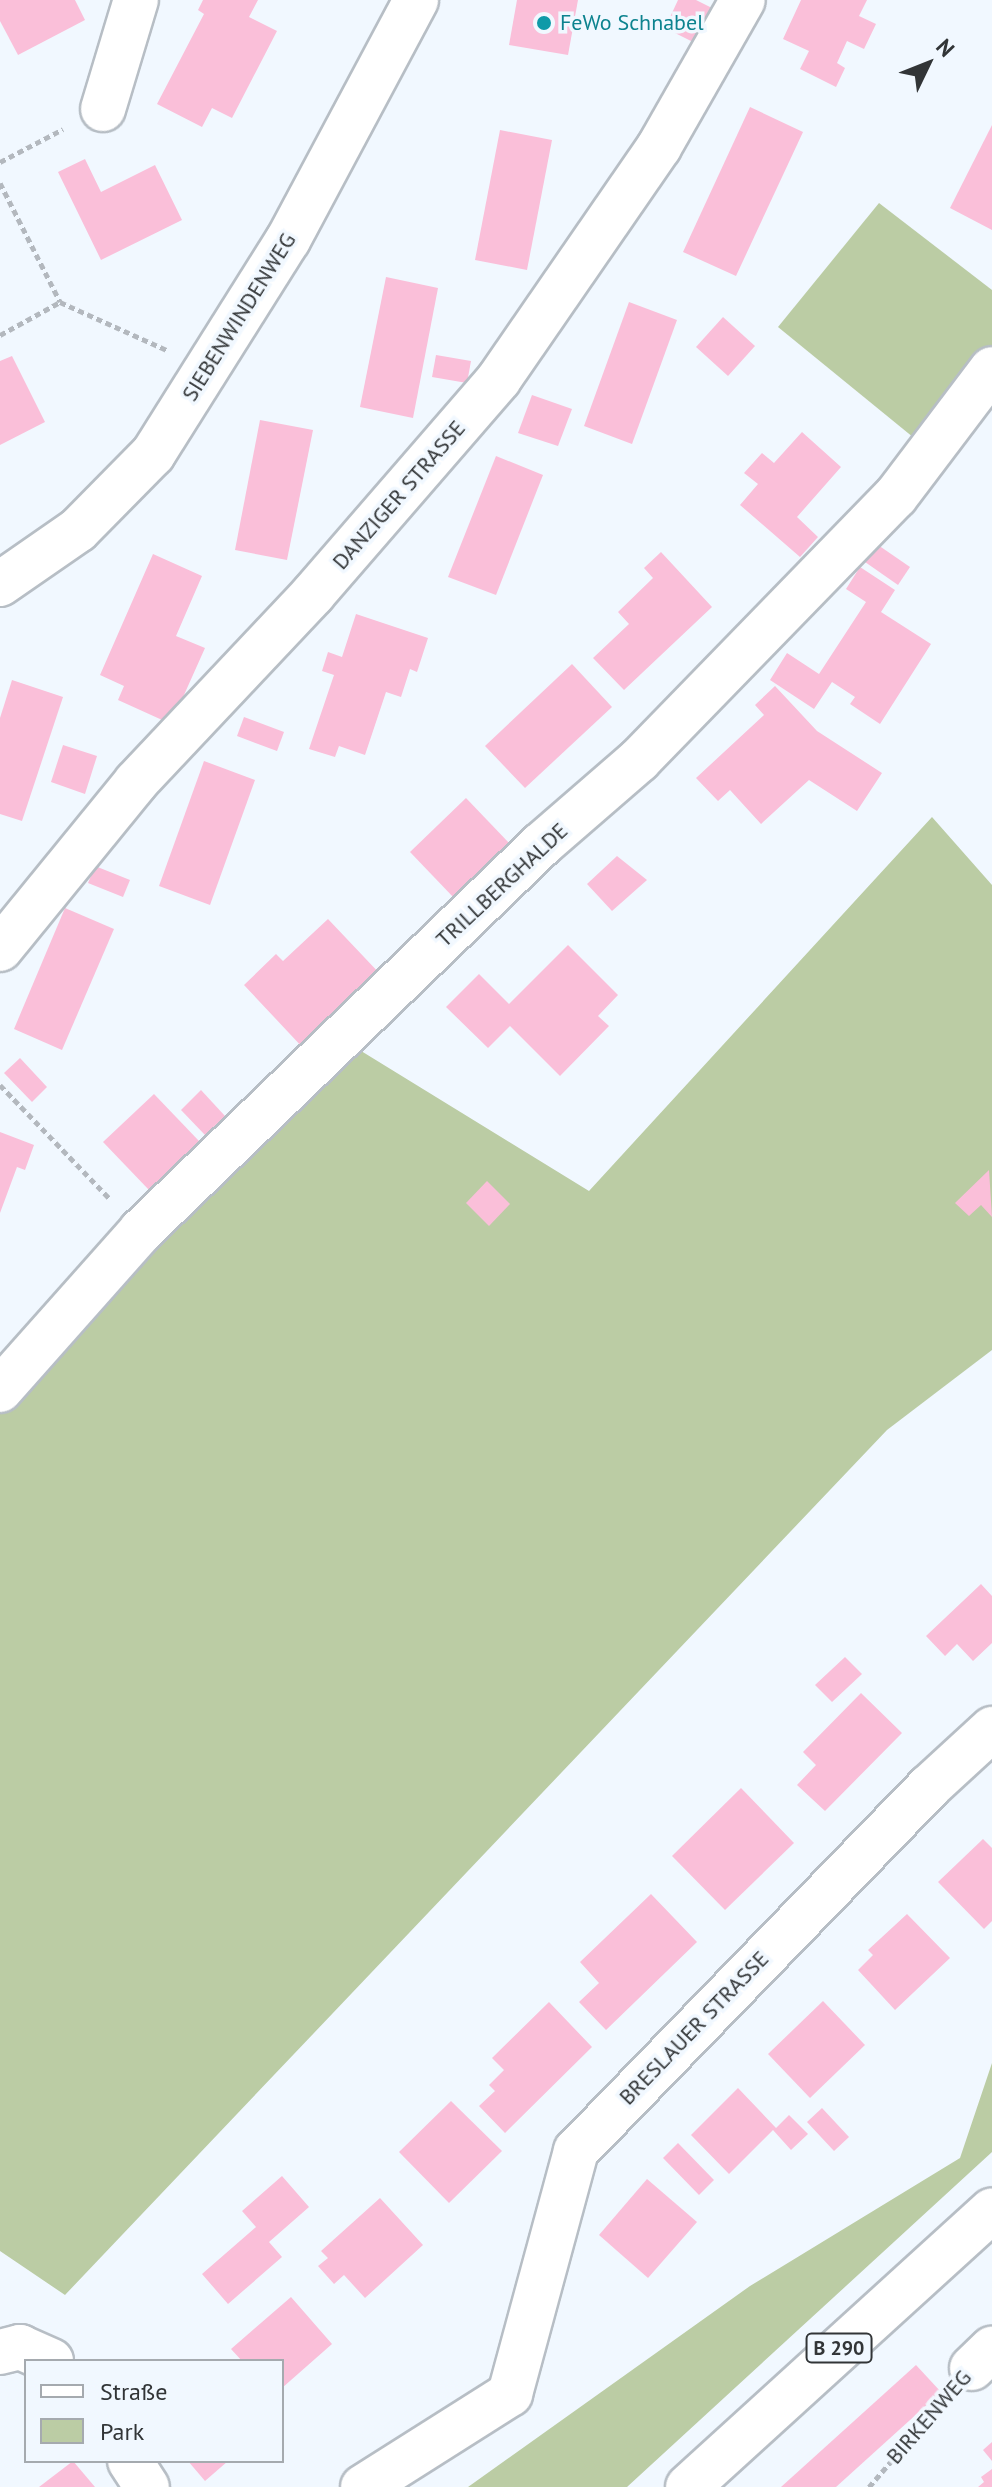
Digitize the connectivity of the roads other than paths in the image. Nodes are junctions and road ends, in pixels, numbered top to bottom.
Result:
1 (136, 0) edge
2 (416, 0) edge
3 (743, 0) edge
4 (103, 109) road end
5 (992, 369) edge
6 (0, 584) edge
7 (0, 949) edge
8 (0, 1390) edge
9 (992, 1729) edge
10 (992, 2210) edge
11 (0, 2352) edge
12 (47, 2359) edge
13 (131, 2463) edge
14 (147, 2487) edge
15 (363, 2487) edge
16 (688, 2487) edge

1 - 4 street
2 - 6 street, SIEBENWINDENWEG
3 - 7 street, DANZIGER STRASSE
5 - 8 street, TRILLBERGHALDE
9 - 15 street, BRESLAUER STRASSE
10 - 16 street, B 290
11 - 12 street
13 - 14 street

